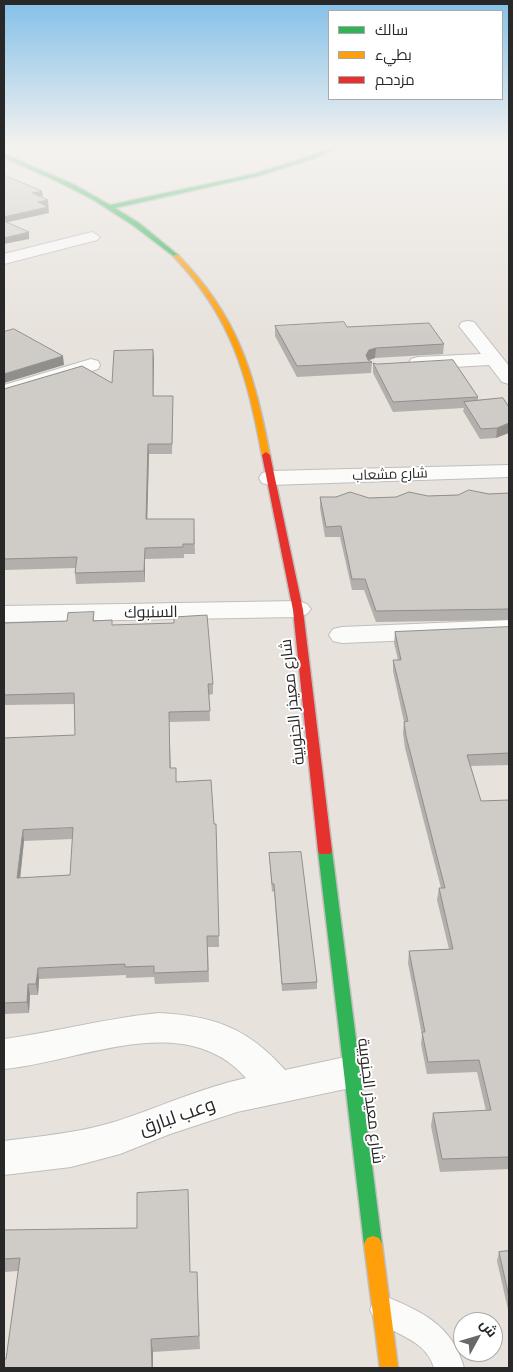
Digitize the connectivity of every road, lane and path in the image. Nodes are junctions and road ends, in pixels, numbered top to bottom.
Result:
1 (113, 209) edge
2 (92, 237) dead end
3 (4, 259) edge
4 (468, 326) dead end
5 (494, 359) junction
6 (404, 364) edge
7 (91, 365) dead end
8 (509, 378) edge
9 (4, 390) edge
10 (509, 471) edge
11 (270, 478) junction
12 (298, 609) junction
13 (4, 614) edge
14 (509, 628) edge
15 (342, 635) dead end
16 (4, 1054) edge
17 (350, 1072) junction
18 (277, 1088) junction
19 (4, 1158) edge
20 (381, 1308) junction
21 (389, 1368) edge
22 (449, 1368) edge

1 - 11 street, شارع معيذر الجنوبية
2 - 3 street
4 - 5 street
5 - 6 street
5 - 8 street
7 - 9 street
10 - 11 street, شارع مشعاب
11 - 12 street, شارع معيذر الجنوبية
12 - 13 street, السنبوك
12 - 17 street, شارع معيذر الجنوبية
14 - 15 street
16 - 18 street
17 - 18 street, وعب لبارق
17 - 20 street, شارع معيذر الجنوبية
18 - 19 street, وعب لبارق
20 - 21 street, شارع معيذر الجنوبية
20 - 22 lane

